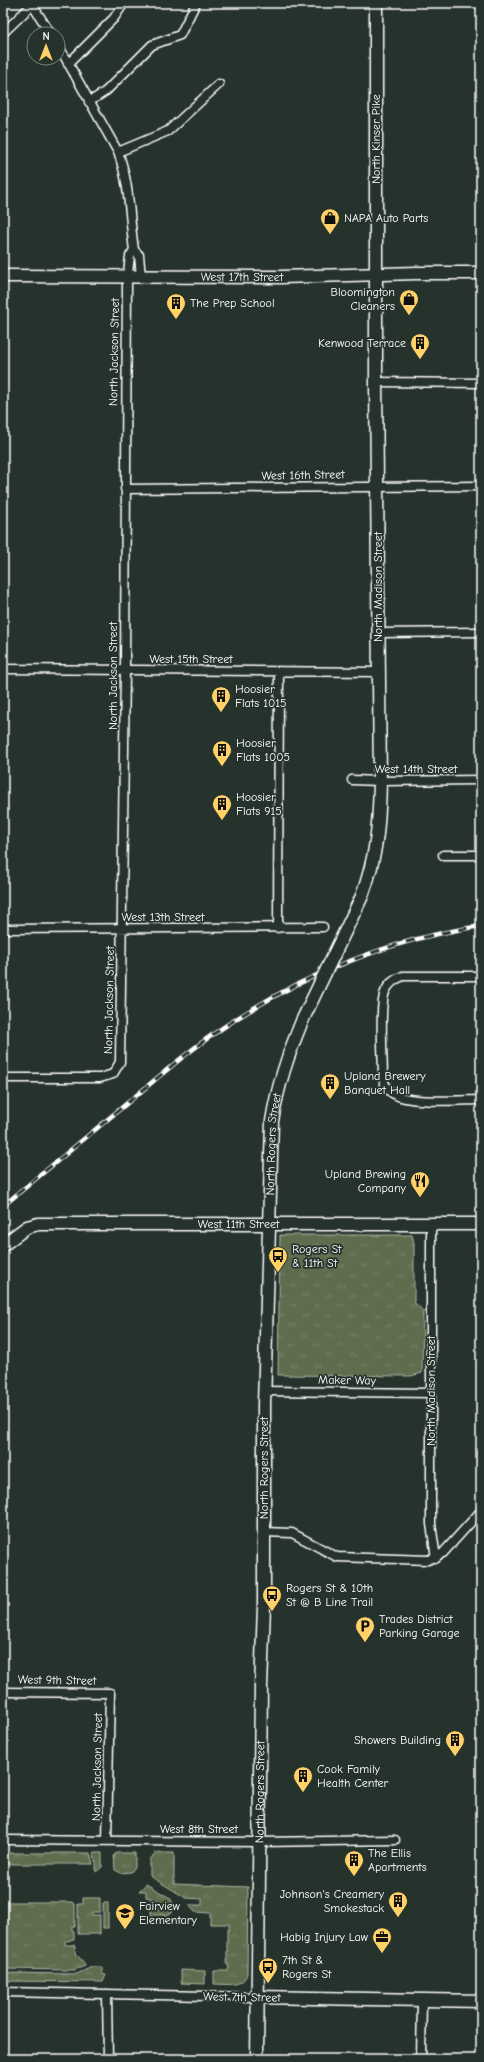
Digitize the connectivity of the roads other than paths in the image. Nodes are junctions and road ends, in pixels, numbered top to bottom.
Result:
1 (124, 3) edge
2 (196, 3) edge
3 (376, 3) edge
4 (31, 4) edge
5 (46, 26) edge
6 (3, 33) edge
7 (66, 60) edge
8 (68, 64) junction
9 (219, 84) dead end
10 (89, 102) junction
11 (118, 152) junction
12 (134, 250) junction
13 (481, 273) edge
14 (376, 274) junction
15 (3, 276) edge
16 (128, 277) junction
17 (141, 277) junction
18 (376, 382) junction
19 (481, 383) edge
20 (481, 486) edge
21 (378, 487) junction
22 (125, 489) junction
23 (481, 632) edge
24 (378, 634) junction
25 (3, 670) edge
26 (279, 671) junction
27 (125, 672) junction
28 (378, 672) junction
29 (352, 780) dead end
30 (481, 780) edge
31 (380, 781) junction
32 (443, 854) dead end
33 (481, 855) edge
34 (362, 896) joint
35 (323, 927) dead end
36 (3, 928) edge
37 (278, 928) junction
38 (122, 929) junction
39 (481, 976) edge
40 (3, 1078) edge
41 (481, 1100) edge
42 (269, 1224) junction
43 (431, 1224) junction
44 (481, 1224) edge
45 (3, 1245) edge
46 (264, 1391) junction
47 (430, 1393) junction
48 (481, 1511) edge
49 (263, 1532) junction
50 (436, 1558) junction
51 (3, 1692) edge
52 (110, 1693) joint
53 (3, 1840) edge
54 (395, 1840) dead end
55 (107, 1841) junction
56 (260, 1842) junction
57 (3, 1992) edge
58 (107, 1994) junction
59 (256, 1997) junction
60 (422, 2000) junction
61 (481, 2001) edge
62 (108, 2059) edge
63 (257, 2059) edge
64 (421, 2059) edge

1 - 8 street
2 - 10 street
3 - 14 street, North Kinser Pike
4 - 5 street
4 - 6 street
7 - 8 street
8 - 10 street
9 - 11 street
10 - 11 street
11 - 12 street
12 - 16 street, North Jackson Street
12 - 17 street
13 - 14 street, West 17th Street
14 - 17 street, West 17th Street
14 - 18 street, North Madison Street
15 - 16 street, West 17th Street
16 - 17 street, West 17th Street
16 - 22 street, North Jackson Street
18 - 19 street
18 - 21 street, North Madison Street
20 - 21 street, West 16th Street
21 - 22 street, West 16th Street
21 - 24 street, North Madison Street
22 - 27 street, North Jackson Street
23 - 24 street
24 - 28 street, North Madison Street
25 - 27 street, West 15th Street
26 - 27 street, West 15th Street
26 - 28 street, West 15th Street
26 - 37 street
27 - 38 street, North Jackson Street
28 - 31 street, North Madison Street
29 - 31 street, West 14th Street
30 - 31 street, West 14th Street
31 - 34 street, North Madison Street
32 - 33 street
34 - 42 street, North Rogers Street, bridge
35 - 37 street, West 13th Street
36 - 38 street, West 13th Street
37 - 38 street, West 13th Street
38 - 40 street, North Jackson Street
39 - 41 street
42 - 43 street, West 11th Street
42 - 45 street, West 11th Street
42 - 46 street, North Rogers Street
43 - 44 street, West 11th Street
43 - 47 street, North Madison Street
46 - 47 street, Maker Way
46 - 49 street, North Rogers Street
47 - 50 street, North Madison Street
48 - 50 street
49 - 50 street
49 - 56 street, North Rogers Street
51 - 52 street, West 9th Street
52 - 55 street, North Jackson Street
53 - 55 street, West 8th Street
54 - 56 street, West 8th Street
55 - 56 street, West 8th Street
56 - 59 street, North Rogers Street
57 - 58 street, West 7th Street
58 - 59 street, West 7th Street
58 - 62 street
59 - 60 street, West 7th Street
59 - 63 street, North Rogers Street
60 - 61 street, West 7th Street
60 - 64 street

